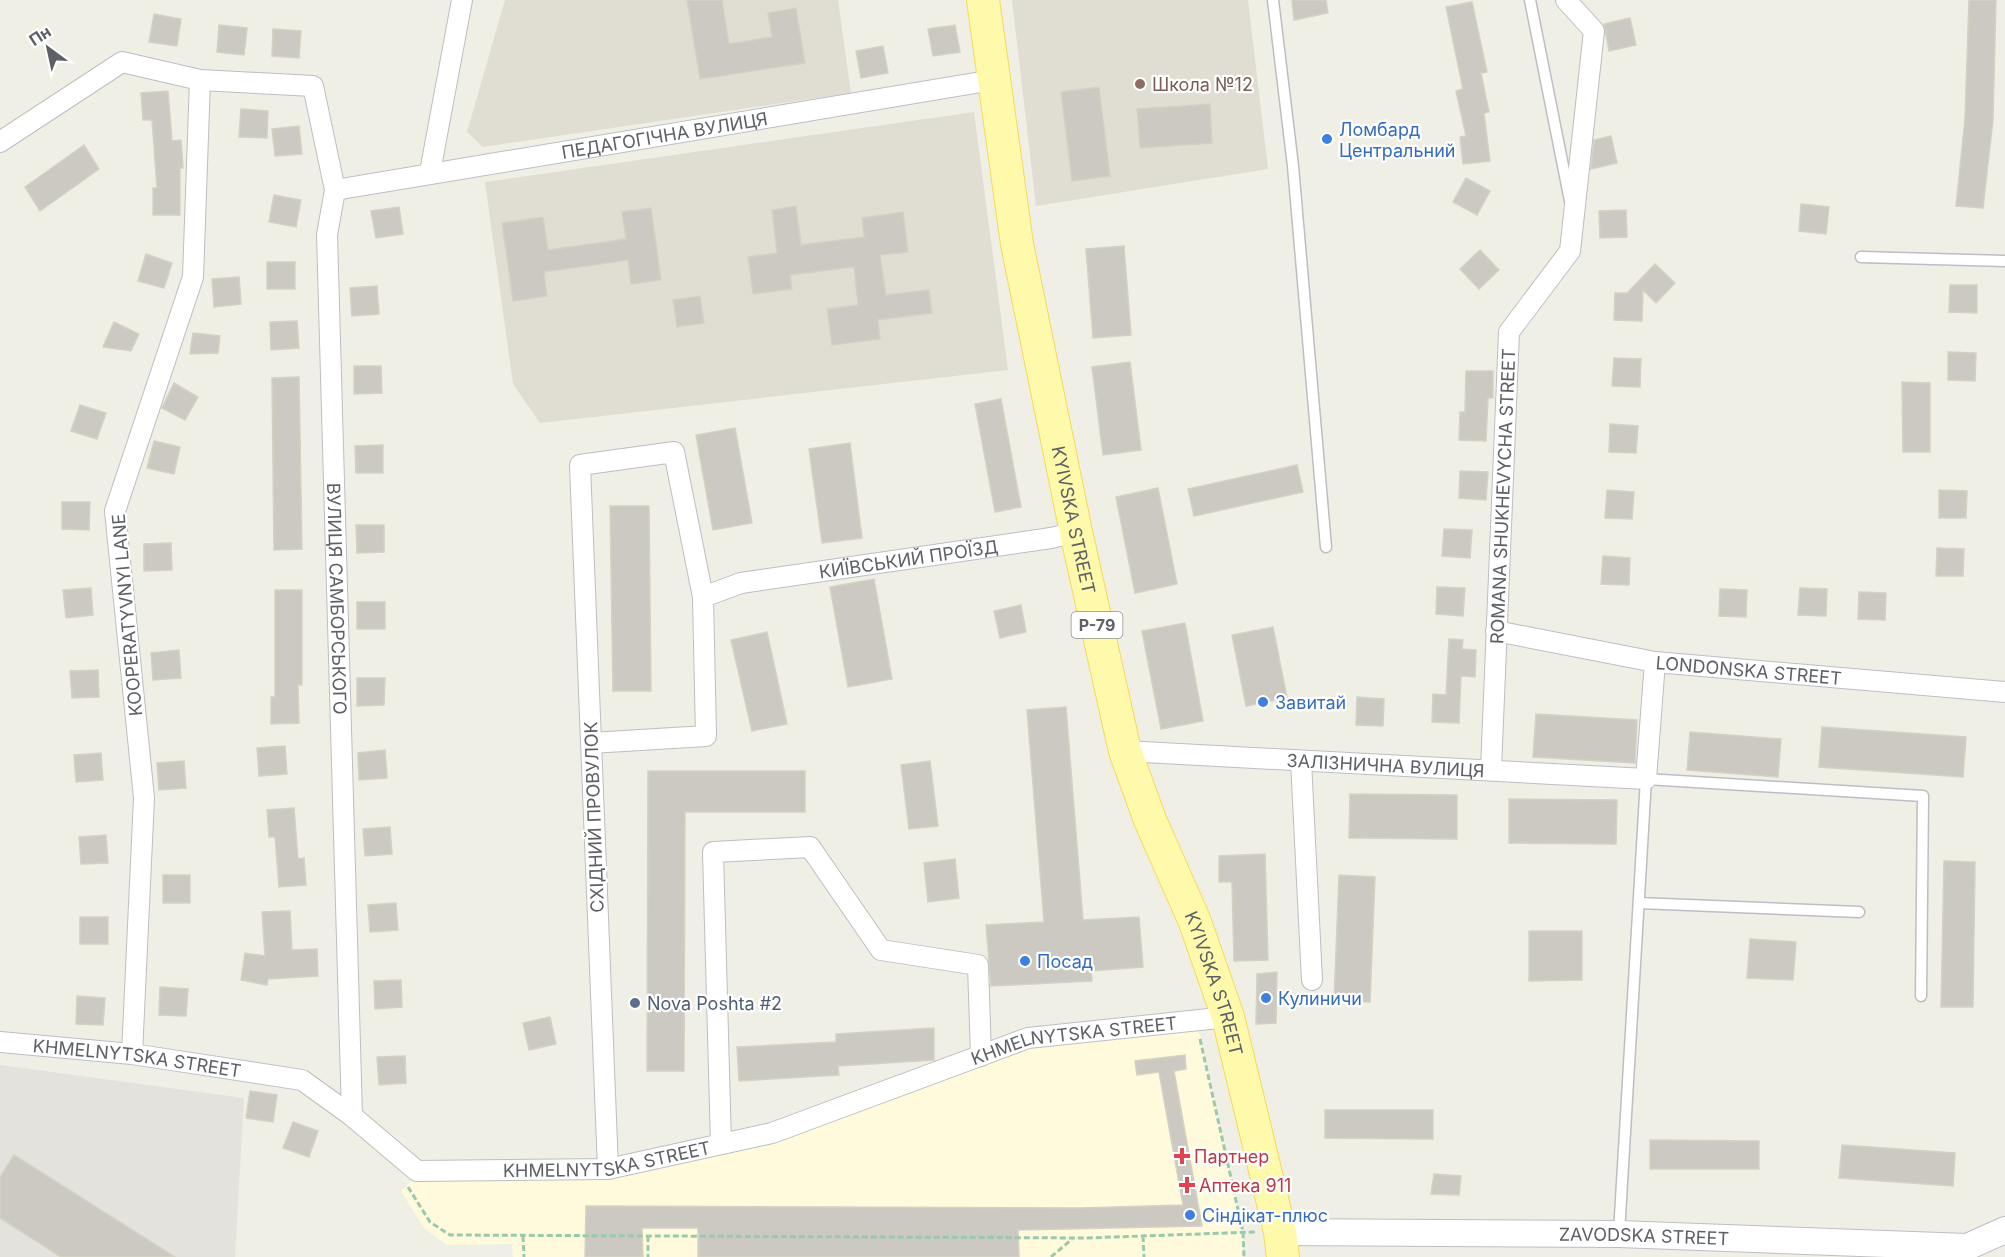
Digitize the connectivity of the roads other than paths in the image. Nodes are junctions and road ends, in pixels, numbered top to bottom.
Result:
1 (462, 0) edge
2 (983, 0) edge
3 (1273, 0) edge
4 (1530, 0) edge
5 (1566, 0) edge
6 (200, 80) junction
7 (993, 80) junction
8 (0, 142) edge
9 (430, 172) junction
10 (335, 190) junction
11 (1573, 219) junction
12 (1861, 257) dead end
13 (2005, 261) edge
14 (1076, 532) junction
15 (1326, 547) dead end
16 (703, 597) junction
17 (1496, 631) junction
18 (1655, 662) junction
19 (2005, 692) edge
20 (591, 743) junction
21 (1125, 751) junction
22 (1301, 761) junction
23 (1491, 770) junction
24 (1646, 778) junction
25 (1639, 903) junction
26 (1859, 912) dead end
27 (1312, 980) dead end
28 (1921, 996) dead end
29 (1228, 1017) junction
30 (0, 1042) edge
31 (132, 1054) junction
32 (981, 1056) junction
33 (352, 1116) junction
34 (721, 1144) junction
35 (608, 1169) junction
36 (2005, 1230) edge
37 (1619, 1233) junction
38 (1282, 1244) edge

1 - 9 street
2 - 7 main road, KYIVSKA STREET / Р-79
3 - 15 lane
4 - 11 lane
5 - 11 street, ROMANA SHUKHEVYCHA STREET
6 - 8 street
6 - 10 street, ВУЛИЦЯ САМБОРСЬКОГО
6 - 31 street, KOOPERATYVNYI LANE
7 - 9 street, ПЕДАГОГІЧНА ВУЛИЦЯ
7 - 14 main road, KYIVSKA STREET / Р-79
9 - 10 street, ПЕДАГОГІЧНА ВУЛИЦЯ
10 - 33 street, ВУЛИЦЯ САМБОРСЬКОГО
11 - 17 street, ROMANA SHUKHEVYCHA STREET
12 - 13 lane
14 - 16 street, КИЇВСЬКИЙ ПРОЇЗД
14 - 21 main road, KYIVSKA STREET / Р-79
16 - 20 street
16 - 20 street, СХІДНИЙ ПРОВУЛОК
17 - 18 street, LONDONSKA STREET
17 - 23 street, ROMANA SHUKHEVYCHA STREET
18 - 19 street, LONDONSKA STREET
18 - 24 street
20 - 35 street, СХІДНИЙ ПРОВУЛОК
21 - 22 street, ЗАЛІЗНИЧНА ВУЛИЦЯ
21 - 29 main road, KYIVSKA STREET / Р-79
22 - 23 street, ЗАЛІЗНИЧНА ВУЛИЦЯ
22 - 27 street
23 - 24 street, ЗАЛІЗНИЧНА ВУЛИЦЯ
24 - 25 lane
24 - 28 lane
25 - 26 lane
25 - 37 lane
29 - 32 street, KHMELNYTSKA STREET
29 - 38 main road, KYIVSKA STREET / Р-79
30 - 31 street, KHMELNYTSKA STREET
31 - 33 street, KHMELNYTSKA STREET
32 - 34 street, KHMELNYTSKA STREET
32 - 34 street
33 - 35 street, KHMELNYTSKA STREET
34 - 35 street, KHMELNYTSKA STREET
36 - 37 street, ZAVODSKA STREET
37 - 38 street, ZAVODSKA STREET

